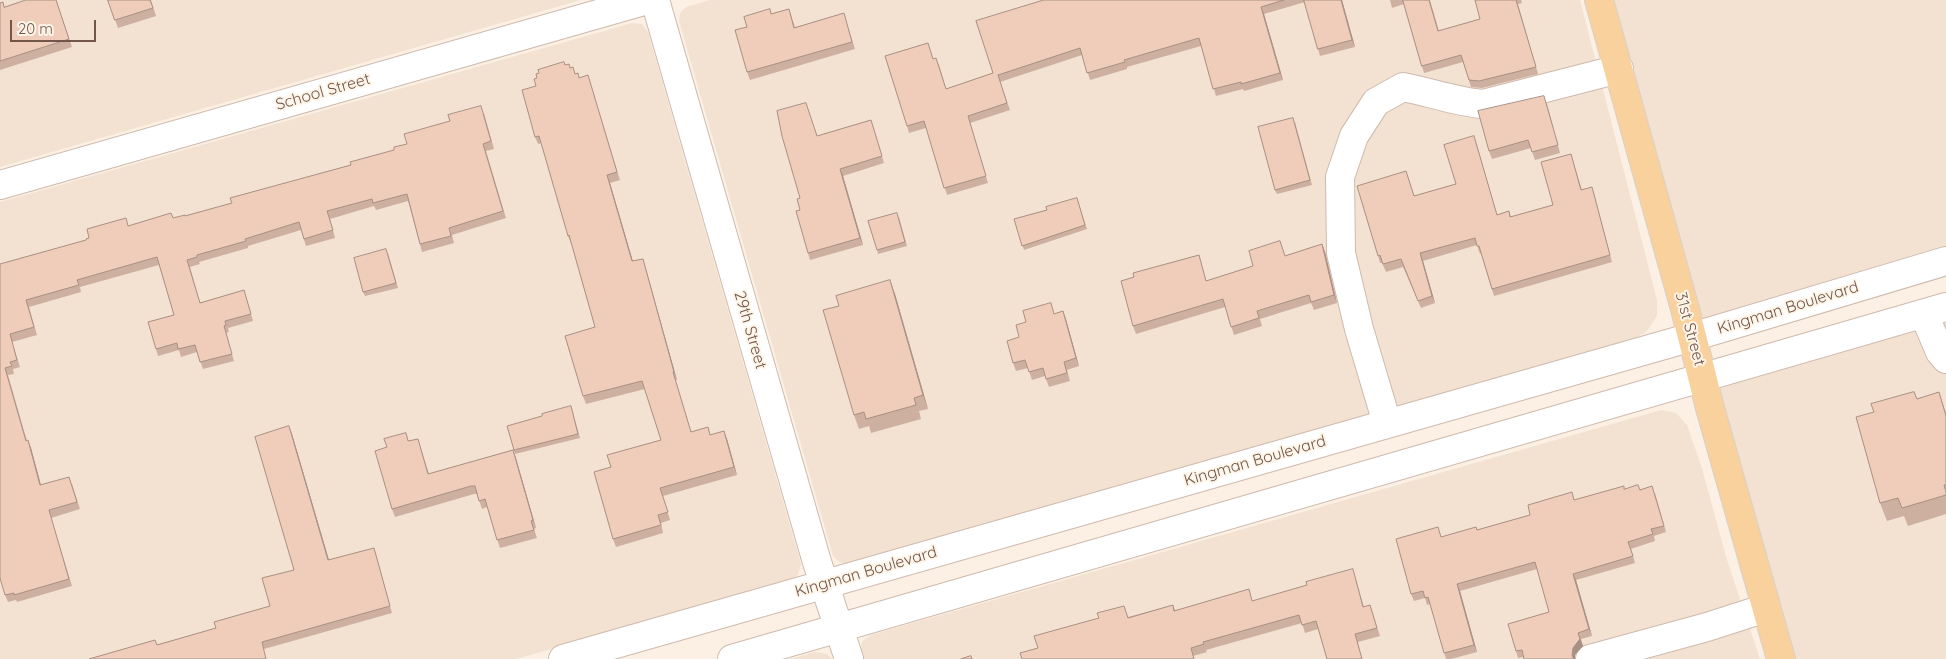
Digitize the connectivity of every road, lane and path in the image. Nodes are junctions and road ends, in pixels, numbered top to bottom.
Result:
1 (647, 0) edge
2 (655, 0) edge
3 (1599, 0) edge
4 (1619, 69) junction
5 (0, 185) edge
6 (1946, 261) edge
7 (1935, 311) edge
8 (1692, 337) junction
9 (1946, 358) edge
10 (1702, 378) junction
11 (1388, 423) junction
12 (825, 584) junction
13 (1766, 608) junction
14 (839, 628) junction
15 (563, 659) edge
16 (732, 659) edge
17 (849, 659) edge
18 (1590, 659) edge
19 (1781, 659) edge

1 - 5 street, School Street
2 - 12 street, 29th Street
3 - 4 main road, 31st Street
4 - 8 main road, 31st Street
4 - 11 street
6 - 8 street, Kingman Boulevard
7 - 9 street
7 - 10 street
8 - 10 main road, 31st Street
8 - 11 street, Kingman Boulevard
10 - 13 main road, 31st Street
10 - 14 street
11 - 12 street, Kingman Boulevard
12 - 14 street, 29th Street
12 - 15 street, Kingman Boulevard
13 - 18 street
13 - 19 main road, 31st Street
14 - 16 street
14 - 17 street, 29th Street

